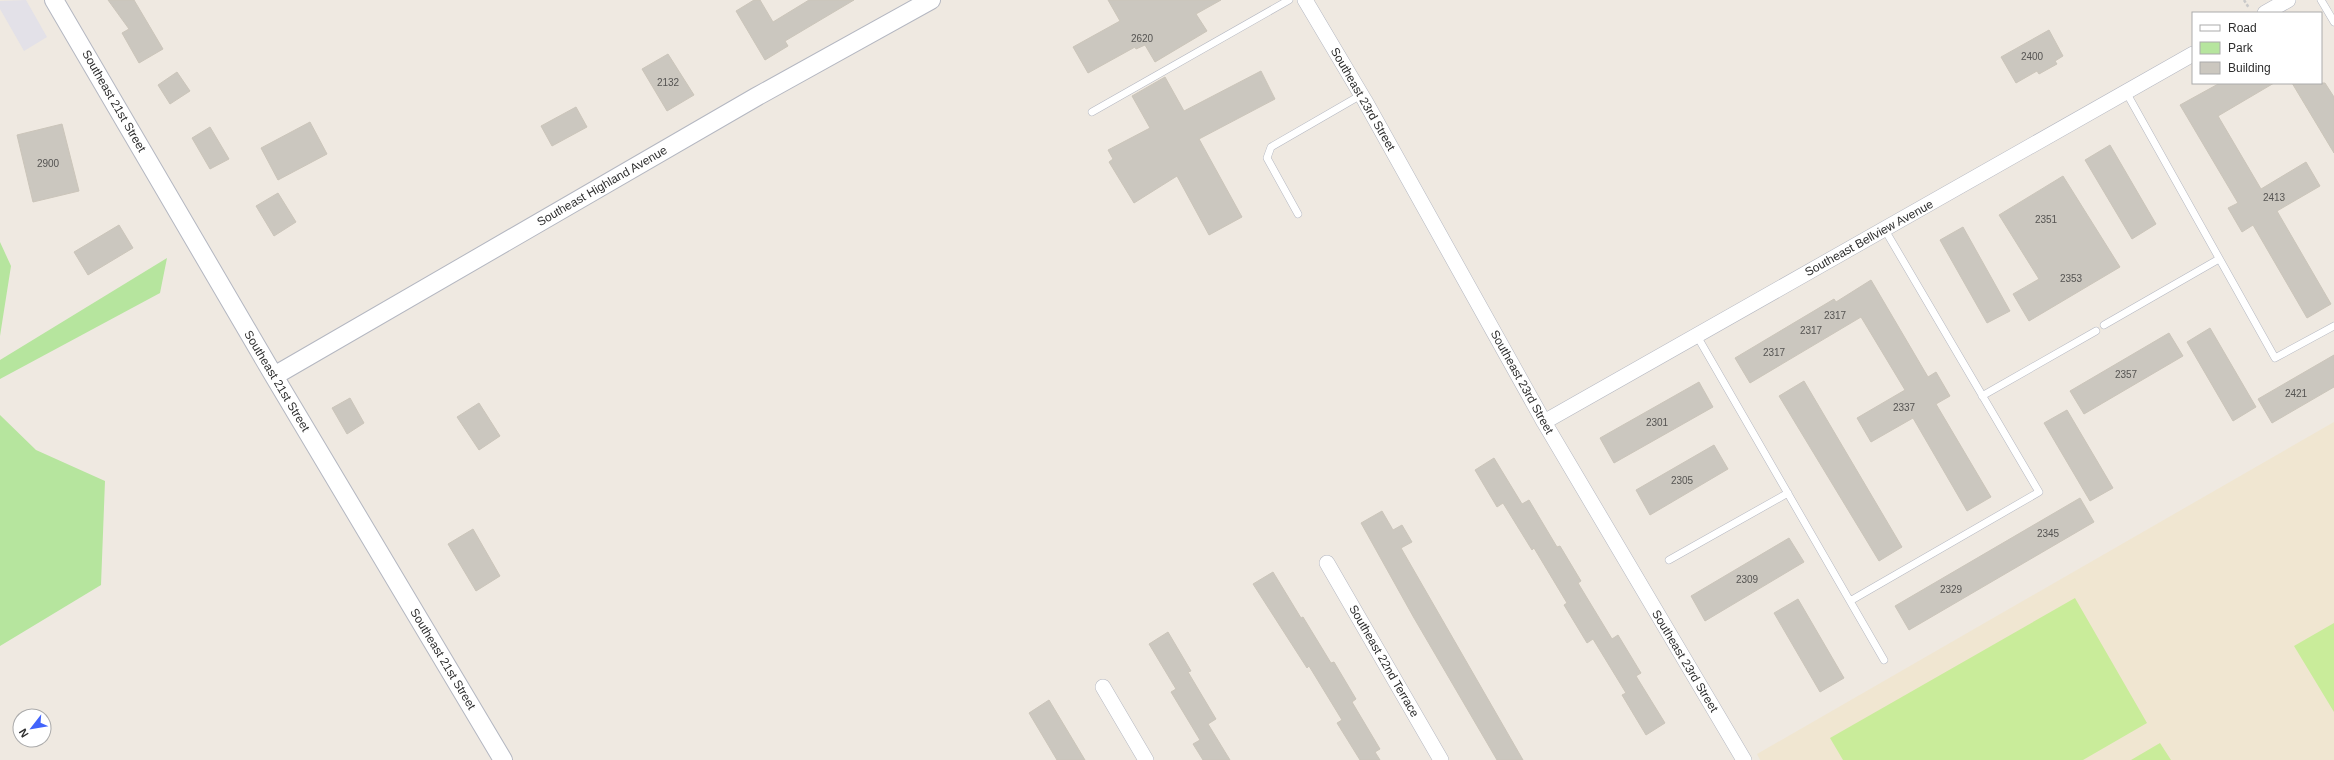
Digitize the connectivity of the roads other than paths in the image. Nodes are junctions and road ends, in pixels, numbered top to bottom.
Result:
1 (54, 0) edge
2 (931, 0) edge
3 (1289, 0) edge
4 (1305, 0) edge
5 (2288, 0) edge
6 (2321, 0) edge
7 (2267, 12) edge
8 (2334, 22) edge
9 (2192, 55) edge
10 (2126, 92) junction
11 (1361, 95) junction
12 (1092, 112) dead end
13 (1298, 214) dead end
14 (1885, 230) junction
15 (2220, 259) junction
16 (2104, 325) dead end
17 (2334, 326) edge
18 (2096, 331) dead end
19 (1697, 336) junction
20 (274, 376) junction
21 (1982, 396) junction
22 (1544, 422) junction
23 (1788, 493) junction
24 (1669, 560) dead end
25 (1328, 563) dead end
26 (1850, 600) junction
27 (1884, 660) dead end
28 (1103, 687) dead end
29 (503, 760) edge
30 (1146, 760) edge
31 (1441, 760) edge
32 (1744, 760) edge

1 - 20 street, Southeast 21st Street
2 - 20 street, Southeast Highland Avenue
3 - 12 lane
4 - 11 street, Southeast 23rd Street
5 - 7 street
6 - 8 lane
9 - 10 street, Southeast Bellview Avenue
10 - 14 street, Southeast Bellview Avenue
10 - 15 lane
11 - 13 lane
11 - 22 street, Southeast 23rd Street
14 - 19 street, Southeast Bellview Avenue
14 - 21 lane
15 - 16 lane
15 - 17 lane
18 - 21 lane
19 - 22 street, Southeast Bellview Avenue
19 - 23 lane
20 - 29 street, Southeast 21st Street
21 - 26 lane
22 - 32 street, Southeast 23rd Street
23 - 24 lane
23 - 26 lane
25 - 31 street, Southeast 22nd Terrace
26 - 27 lane
28 - 30 street

